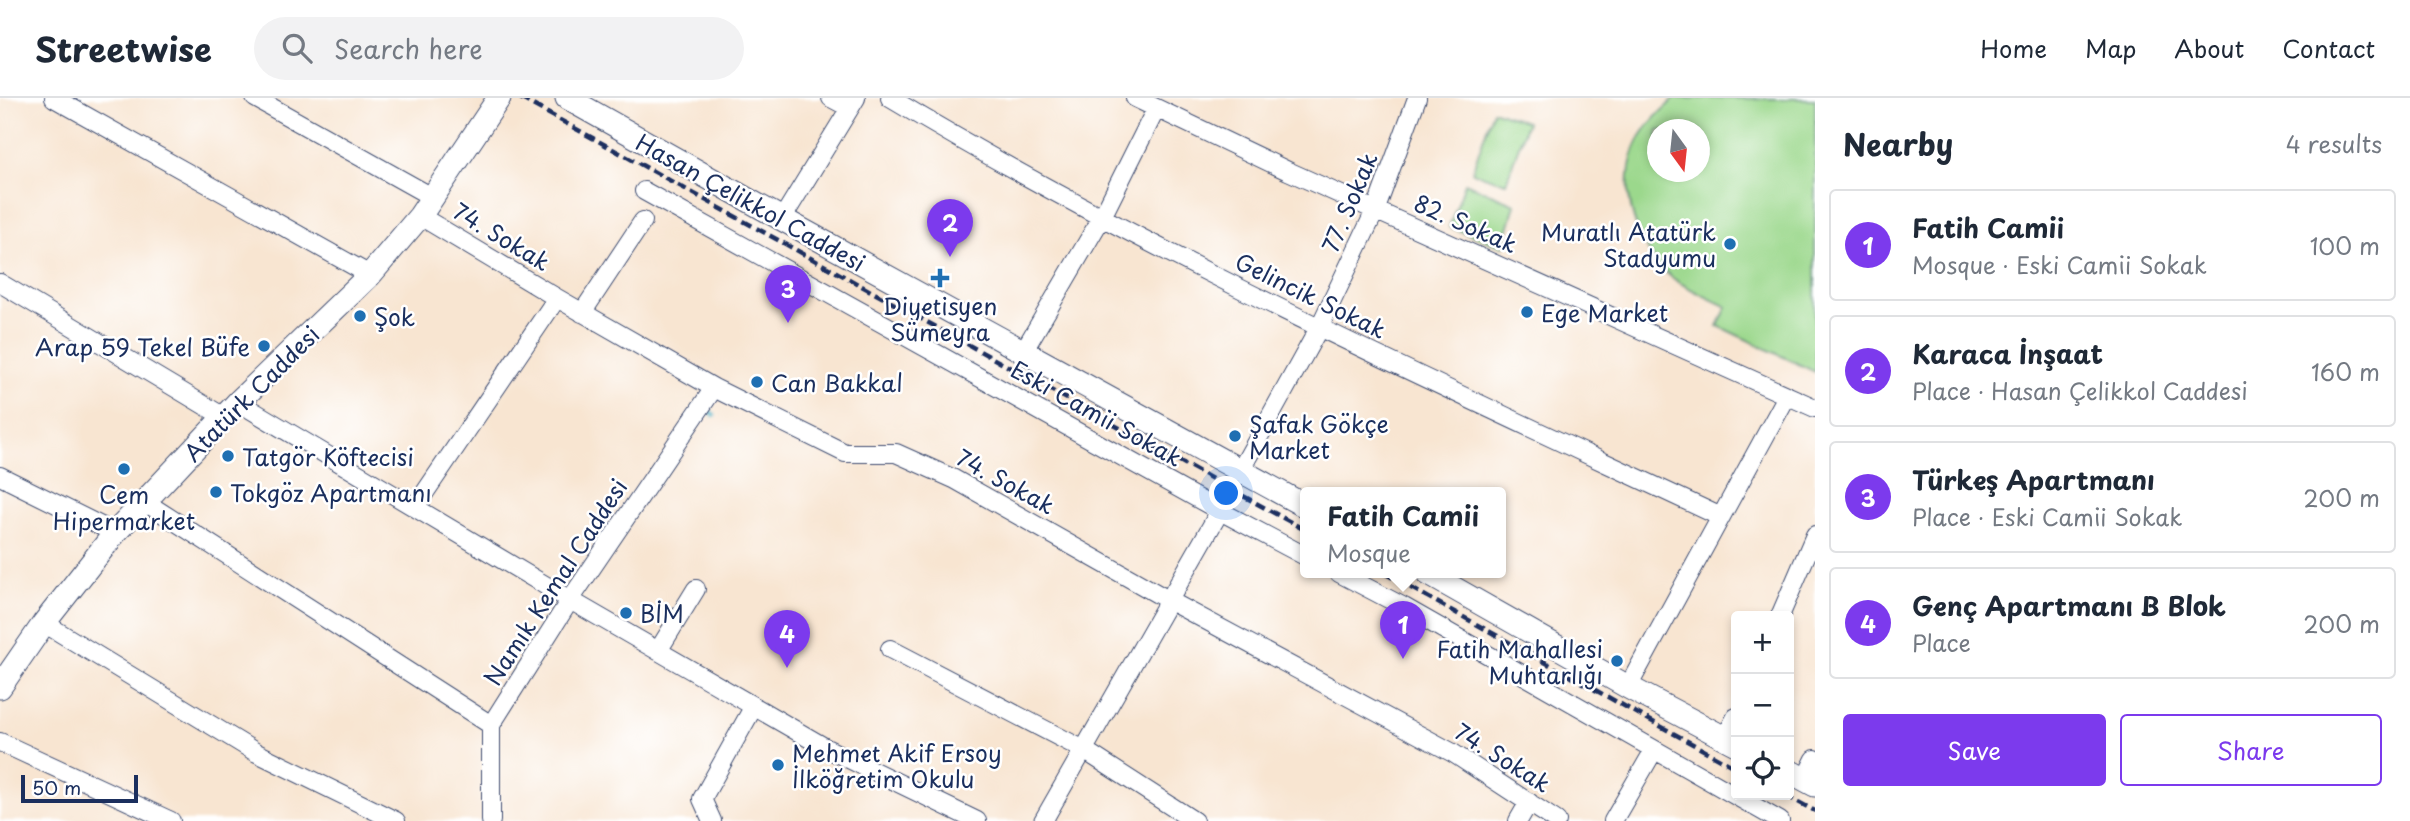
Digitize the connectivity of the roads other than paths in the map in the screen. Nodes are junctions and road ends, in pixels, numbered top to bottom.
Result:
1 (54, 98) edge
2 (255, 98) edge
3 (499, 98) edge
4 (567, 98) edge
5 (831, 98) edge
6 (890, 98) edge
7 (1135, 98) edge
8 (1418, 98) edge
9 (853, 103) edge
10 (1156, 109) junction
11 (644, 191) dead end
12 (426, 206) junction
13 (1376, 209) junction
14 (1102, 217) junction
15 (782, 219) junction
16 (643, 221) dead end
17 (370, 275) junction
18 (0, 283) edge
19 (557, 298) junction
20 (582, 313) junction
21 (1319, 328) junction
22 (1023, 352) junction
23 (714, 388) junction
24 (1787, 396) junction
25 (1815, 408) edge
26 (231, 409) junction
27 (1240, 471) junction
28 (0, 476) edge
29 (145, 502) junction
30 (1300, 503) edge
31 (415, 508) junction
32 (1220, 511) junction
33 (1721, 517) junction
34 (116, 533) junction
35 (1815, 535) edge
36 (1300, 553) edge
37 (1349, 578) edge
38 (1435, 578) edge
39 (696, 589) dead end
40 (570, 600) junction
41 (1170, 601) junction
42 (1782, 611) edge
43 (44, 623) junction
44 (890, 649) dead end
45 (658, 651) junction
46 (0, 687) edge
47 (1628, 687) junction
48 (754, 706) junction
49 (491, 725) junction
50 (1731, 741) edge
51 (0, 742) edge
52 (1084, 750) junction
53 (1654, 750) junction
54 (1529, 802) junction
55 (171, 821) edge
56 (396, 821) edge
57 (491, 821) edge
58 (712, 821) edge
59 (977, 821) edge
60 (1043, 821) edge
61 (1194, 821) edge
62 (1518, 821) edge
63 (1557, 821) edge
64 (1614, 821) edge
65 (1780, 821) edge

1 - 17 street
2 - 12 street, 74. Sokak
3 - 12 main road, Atatürk Caddesi
4 - 15 main road, Hasan Çelikkol Caddesi
5 - 9 street
6 - 14 street, Gelincik Sokak
7 - 10 street, 82. Sokak
8 - 13 street, 77. Sokak
9 - 15 street
10 - 13 street, 82. Sokak
10 - 14 street
11 - 32 street, Eski Camii Sokak
12 - 17 main road, Atatürk Caddesi
12 - 19 street, 74. Sokak
13 - 21 street, 77. Sokak
13 - 24 street, 82. Sokak
14 - 21 street, Gelincik Sokak
14 - 22 street
15 - 22 main road, Hasan Çelikkol Caddesi
16 - 20 street
17 - 26 main road, Atatürk Caddesi
18 - 26 street
19 - 20 street, 74. Sokak
19 - 31 street
20 - 23 street, 74. Sokak
21 - 27 street, 77. Sokak
21 - 33 street, Gelincik Sokak
22 - 27 main road, Hasan Çelikkol Caddesi
23 - 40 street, Namık Kemal Caddesi
23 - 41 street, 74. Sokak
24 - 25 street, 82. Sokak
24 - 33 street
26 - 29 main road, Atatürk Caddesi
26 - 31 street
27 - 30 main road, Hasan Çelikkol Caddesi
28 - 34 street
29 - 34 main road, Atatürk Caddesi
29 - 49 street
31 - 40 street
32 - 36 street, Eski Camii Sokak
32 - 41 street
33 - 47 street
34 - 43 main road, Atatürk Caddesi
35 - 42 street
37 - 53 street
38 - 47 main road
39 - 45 street
40 - 45 street
40 - 49 street, Namık Kemal Caddesi
41 - 52 street
41 - 54 street, 74. Sokak
43 - 46 main road, Atatürk Caddesi
43 - 56 street
44 - 52 street
45 - 48 street
47 - 50 main road
48 - 58 street
48 - 59 street
49 - 57 street, Namık Kemal Caddesi
51 - 55 street
52 - 60 street
52 - 61 street
53 - 64 street
53 - 65 street
54 - 62 street
54 - 63 street, 74. Sokak

